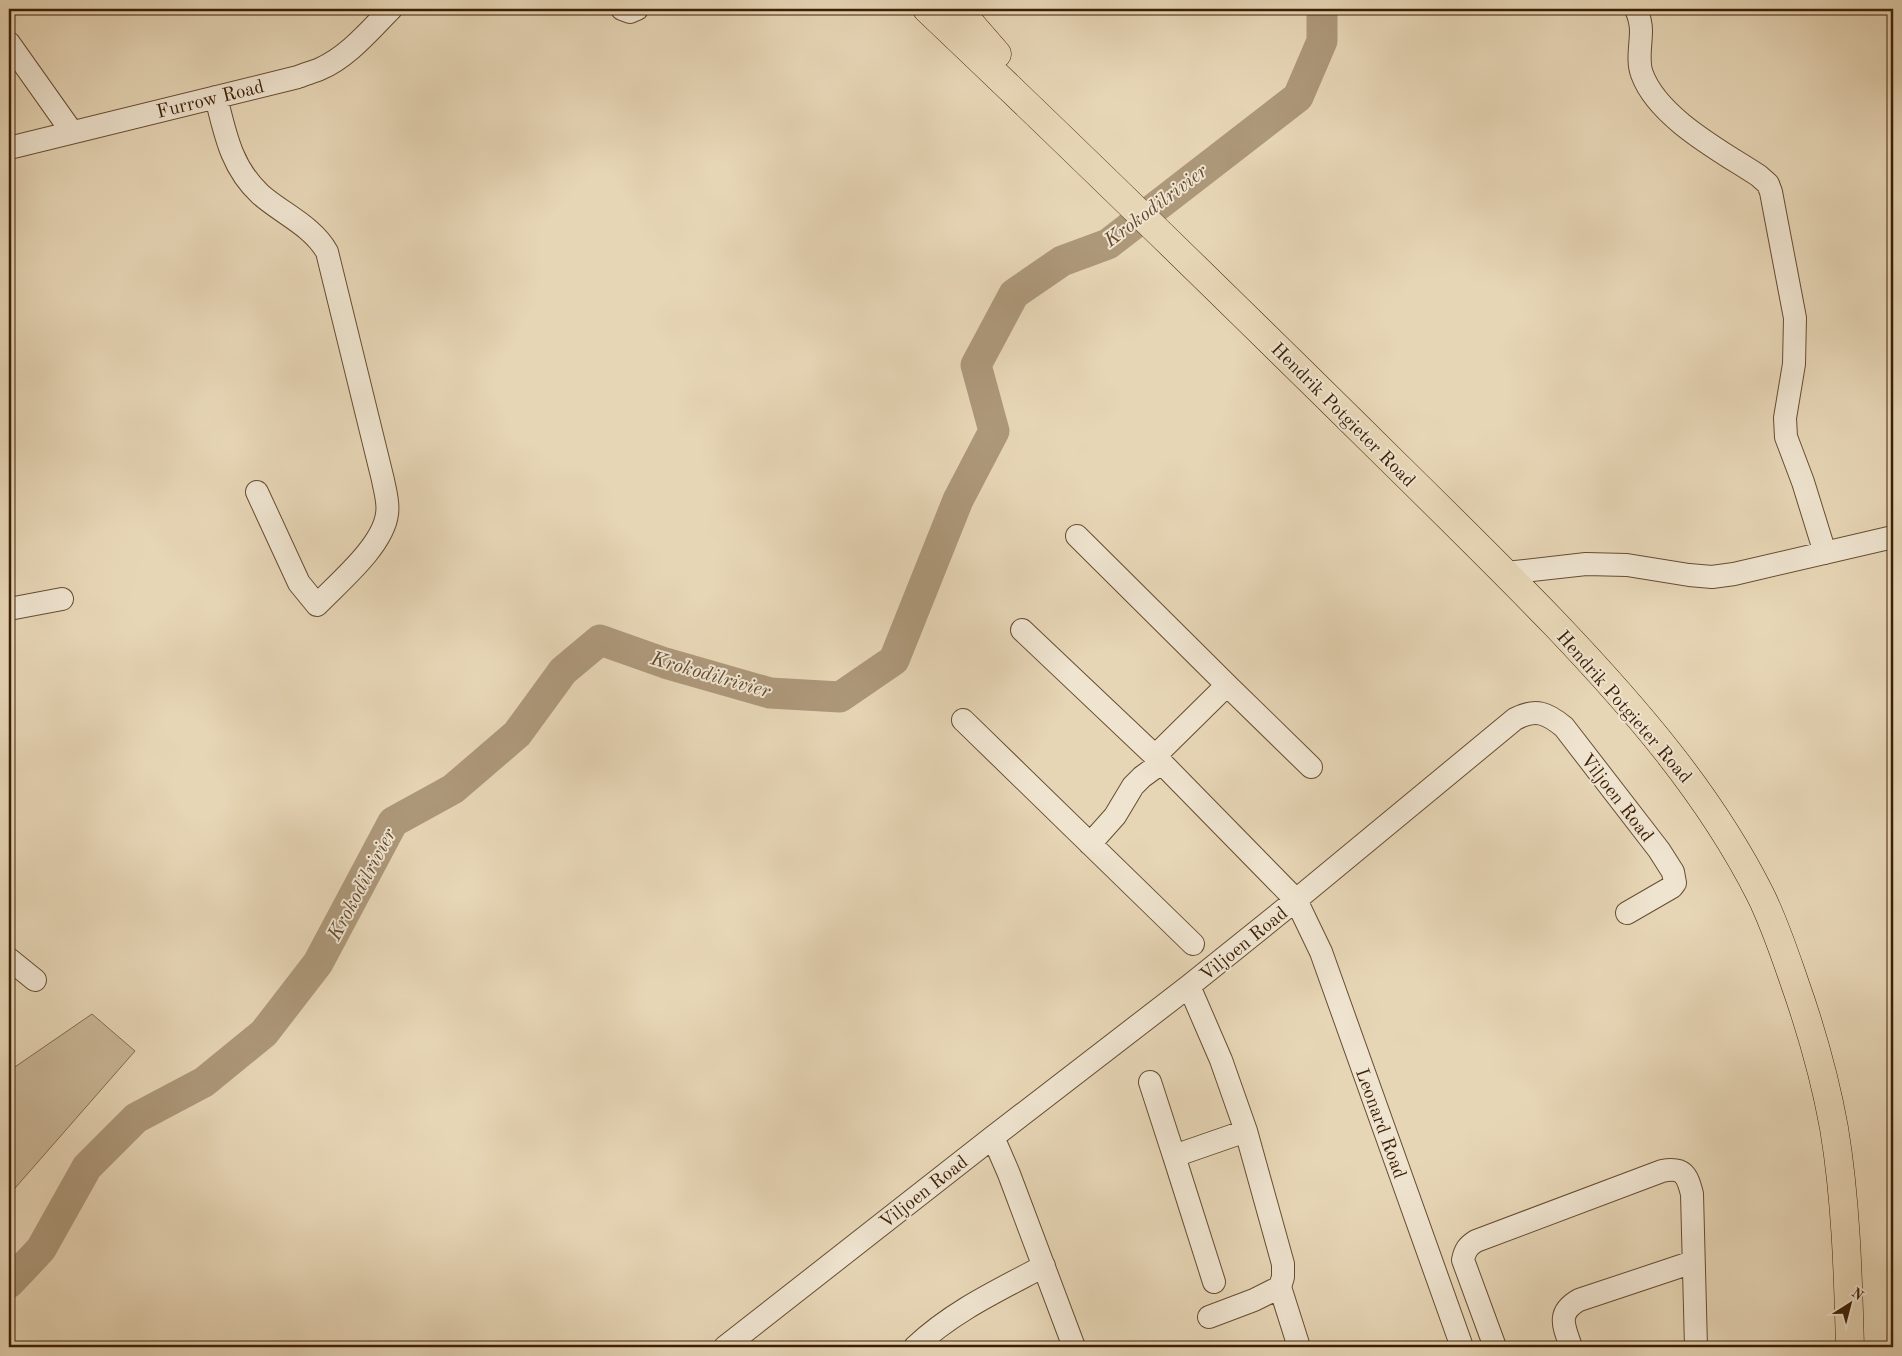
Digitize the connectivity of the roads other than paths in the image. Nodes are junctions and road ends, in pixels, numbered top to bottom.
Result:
1 (392, 9) edge
2 (622, 9) edge
3 (637, 9) edge
4 (928, 9) edge
5 (958, 9) edge
6 (1636, 9) edge
7 (9, 43) edge
8 (216, 97) junction
9 (72, 132) junction
10 (9, 148) edge
11 (1112, 185) junction
12 (257, 492) dead end
13 (1077, 536) dead end
14 (1893, 537) edge
15 (1825, 553) junction
16 (1506, 572) junction
17 (62, 599) dead end
18 (9, 609) edge
19 (1022, 630) dead end
20 (1227, 685) junction
21 (963, 720) dead end
22 (1158, 760) junction
23 (1311, 767) dead end
24 (1090, 844) junction
25 (1296, 900) junction
26 (1627, 913) dead end
27 (1193, 944) dead end
28 (9, 959) edge
29 (35, 980) dead end
30 (1189, 986) junction
31 (1150, 1082) dead end
32 (1246, 1131) junction
33 (993, 1137) junction
34 (1174, 1156) junction
35 (1693, 1262) junction
36 (1044, 1266) junction
37 (1214, 1282) dead end
38 (1280, 1287) junction
39 (1209, 1317) dead end
40 (725, 1347) edge
41 (915, 1347) edge
42 (1074, 1347) edge
43 (1299, 1347) edge
44 (1462, 1347) edge
45 (1495, 1347) edge
46 (1571, 1347) edge
47 (1696, 1347) edge
48 (1850, 1347) edge

1 - 8 street, Furrow Road
2 - 3 street
4 - 11 main road
5 - 11 main road
6 - 15 street
7 - 9 street
8 - 9 street, Furrow Road
8 - 12 street
9 - 10 street, Furrow Road
11 - 16 main road, Hendrik Potgieter Road
13 - 20 street
14 - 15 street
15 - 16 street
16 - 48 main road, Hendrik Potgieter Road
17 - 18 street
19 - 22 street, Leonard Road
20 - 22 street
20 - 23 street
21 - 24 street
22 - 24 street
22 - 25 street, Leonard Road
24 - 27 street
25 - 26 street, Viljoen Road
25 - 30 street, Viljoen Road
25 - 44 street, Leonard Road
28 - 29 street
30 - 32 street
30 - 33 street, Viljoen Road
31 - 34 street
32 - 34 street
32 - 38 street
33 - 36 street
33 - 40 street, Viljoen Road
34 - 37 street
35 - 45 street
35 - 46 street
35 - 47 street
36 - 41 street
36 - 42 street
38 - 39 street
38 - 43 street

